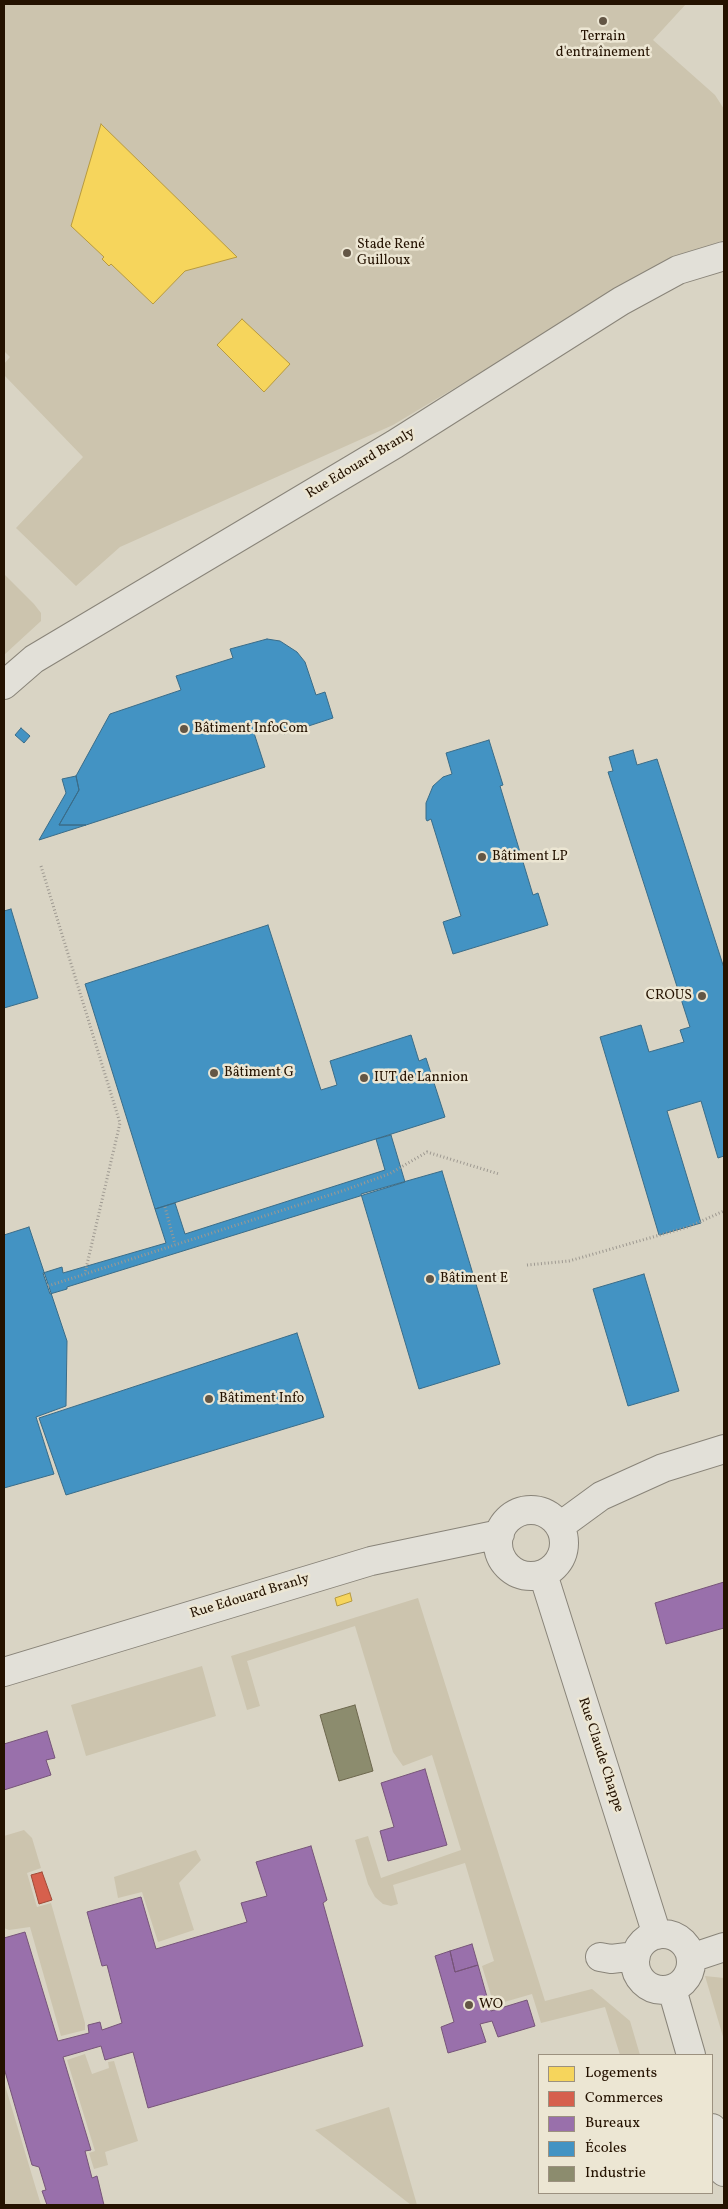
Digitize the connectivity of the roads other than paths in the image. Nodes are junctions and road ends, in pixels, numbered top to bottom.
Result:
1 (724, 256) edge
2 (4, 685) edge
3 (724, 1449) edge
4 (560, 1526) junction
5 (500, 1534) junction
6 (543, 1574) junction
7 (4, 1672) edge
8 (657, 1935) junction
9 (724, 1947) edge
10 (636, 1956) junction
11 (600, 1957) dead end
12 (691, 1958) junction
13 (672, 1989) junction
14 (691, 2054) edge
15 (713, 2132) edge
16 (724, 2172) edge

1 - 2 street, Rue Edouard Branly
3 - 4 street
4 - 5 street
4 - 6 street
5 - 6 street
5 - 7 street, Rue Edouard Branly
6 - 8 street, Rue Claude Chappe
8 - 10 street
8 - 12 street
9 - 12 street
10 - 11 street
10 - 13 street
12 - 13 street
13 - 14 street
15 - 16 street

